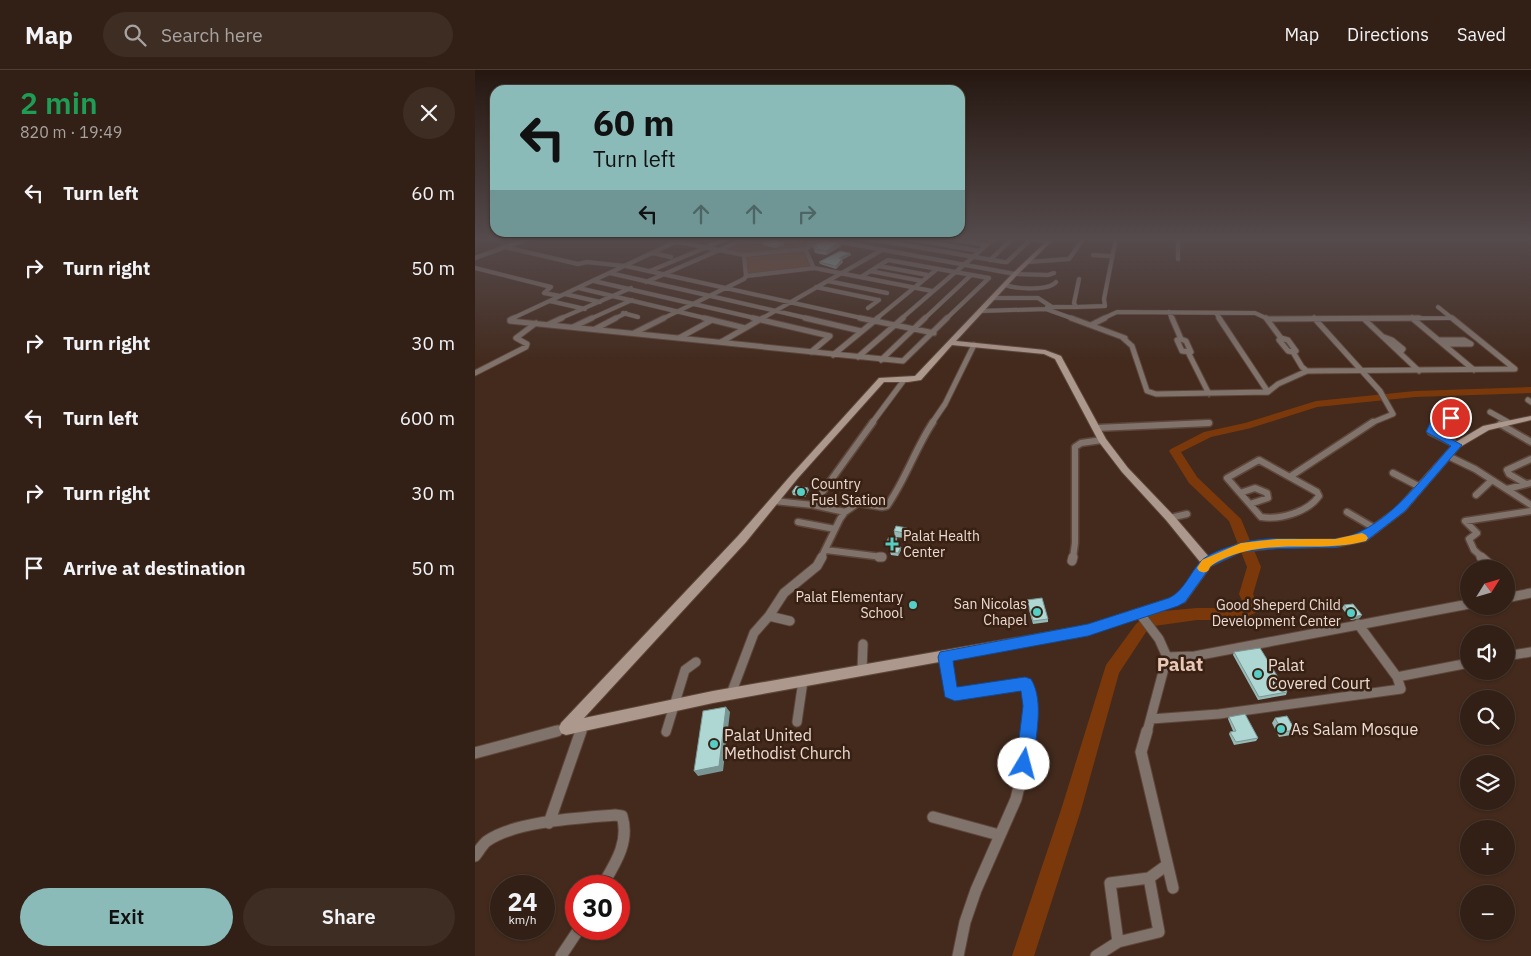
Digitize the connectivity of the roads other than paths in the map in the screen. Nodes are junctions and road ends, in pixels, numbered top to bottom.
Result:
1 (520, 279) edge
2 (597, 279) edge
3 (640, 279) edge
4 (652, 279) edge
5 (687, 279) edge
6 (743, 279) edge
7 (831, 279) edge
8 (872, 279) edge
9 (913, 279) edge
10 (945, 279) edge
11 (967, 279) edge
12 (988, 279) edge
13 (1010, 279) edge
14 (1079, 279) dead end
15 (1107, 279) edge
16 (594, 281) junction
17 (648, 281) junction
18 (828, 281) junction
19 (922, 281) joint
20 (1056, 282) dead end
21 (1005, 285) junction
22 (816, 287) junction
23 (578, 288) junction
24 (632, 288) junction
25 (726, 288) junction
26 (914, 288) junction
27 (932, 291) junction
28 (563, 295) junction
29 (615, 296) junction
30 (709, 296) junction
31 (992, 298) junction
32 (632, 300) junction
33 (878, 300) junction
34 (549, 301) junction
35 (600, 302) junction
36 (790, 302) junction
37 (693, 304) junction
38 (868, 308) dead end
39 (1076, 308) junction
40 (1438, 308) dead end
41 (585, 309) junction
42 (1053, 309) junction
43 (610, 310) junction
44 (981, 310) junction
45 (678, 311) junction
46 (775, 311) junction
47 (1169, 312) junction
48 (1216, 312) junction
49 (626, 314) junction
50 (638, 317) dead end
51 (1268, 318) junction
52 (1315, 318) junction
53 (1412, 318) junction
54 (1450, 318) junction
55 (1364, 319) junction
56 (712, 320) junction
57 (759, 320) junction
58 (873, 322) junction
59 (536, 323) junction
60 (549, 324) junction
61 (1091, 325) junction
62 (893, 326) junction
63 (572, 327) junction
64 (745, 328) junction
65 (595, 329) junction
66 (914, 330) junction
67 (861, 331) junction
68 (934, 333) junction
69 (633, 334) junction
70 (679, 338) junction
71 (1439, 340) junction
72 (721, 342) junction
73 (951, 343) junction
74 (1445, 344) junction
75 (974, 345) junction
76 (811, 352) junction
77 (833, 355) junction
78 (858, 357) junction
79 (881, 360) junction
80 (1474, 370) junction
81 (1307, 371) junction
82 (1363, 371) junction
83 (1419, 371) junction
84 (475, 373) edge
85 (904, 380) junction
86 (1267, 392) junction
87 (1209, 394) junction
88 (1490, 412) dead end
89 (1451, 418) dead end
90 (1531, 418) edge
91 (1209, 423) dead end
92 (1504, 423) junction
93 (1096, 428) junction
94 (1102, 440) junction
95 (1531, 442) edge
96 (1457, 445) junction
97 (1448, 456) junction
98 (1531, 459) edge
99 (1393, 473) dead end
100 (1291, 476) junction
101 (1492, 480) junction
102 (1528, 484) edge
103 (1420, 487) junction
104 (1507, 489) junction
105 (1240, 493) junction
106 (1476, 495) dead end
107 (774, 502) junction
108 (1251, 504) junction
109 (813, 505) junction
110 (1531, 505) edge
111 (1531, 511) edge
112 (845, 512) junction
113 (1347, 512) dead end
114 (1187, 514) dead end
115 (1170, 518) junction
116 (798, 522) dead end
117 (1376, 529) junction
118 (835, 530) junction
119 (826, 550) junction
120 (882, 557) dead end
121 (1485, 560) edge
122 (1072, 561) dead end
123 (1207, 563) junction
124 (1531, 593) edge
125 (1515, 596) edge
126 (1460, 606) edge
127 (769, 616) junction
128 (1142, 618) junction
129 (790, 621) dead end
130 (1358, 624) junction
131 (863, 644) dead end
132 (1531, 652) edge
133 (1515, 655) edge
134 (945, 657) junction
135 (1167, 657) junction
136 (696, 662) dead end
137 (1460, 665) edge
138 (862, 670) junction
139 (1397, 677) junction
140 (803, 681) junction
141 (731, 694) junction
142 (673, 705) junction
143 (1151, 719) junction
144 (797, 722) dead end
145 (583, 723) junction
146 (566, 728) junction
147 (666, 732) dead end
148 (475, 753) edge
149 (933, 817) dead end
150 (549, 823) junction
151 (999, 835) junction
152 (475, 856) edge
153 (1167, 865) junction
154 (608, 875) edge
155 (1149, 878) junction
156 (1173, 888) dead end
157 (572, 940) edge
158 (1118, 942) junction
159 (561, 956) edge
160 (959, 956) edge
161 (1096, 956) edge

1 - 28 street
2 - 16 street
3 - 17 street
4 - 17 street
5 - 25 street
6 - 25 street
7 - 18 street
8 - 26 street
9 - 19 street
10 - 27 street
11 - 66 street
12 - 68 street
13 - 21 street
14 - 39 street
15 - 39 street
16 - 23 street
16 - 24 street
17 - 24 street
17 - 30 street
18 - 22 street
18 - 33 street
19 - 26 street
20 - 21 street
21 - 31 street
22 - 33 street
22 - 36 street
23 - 28 street
23 - 29 street
24 - 29 street
24 - 37 street
25 - 30 street
25 - 36 street
26 - 27 street
26 - 58 street
27 - 62 street
28 - 34 street
28 - 35 street
29 - 32 street
29 - 35 street
30 - 37 street
30 - 46 street
31 - 42 street
31 - 44 street
32 - 43 street
32 - 45 street
33 - 38 street
34 - 41 street
34 - 59 street
35 - 41 street
36 - 46 street
36 - 58 street
37 - 45 street
37 - 57 street
39 - 42 street
40 - 54 street
41 - 60 street
42 - 44 street
42 - 44 street
42 - 61 street
43 - 49 street
43 - 63 street
44 - 73 street
45 - 56 street
45 - 69 street
46 - 57 street
46 - 67 street
47 - 48 street
47 - 61 street
47 - 87 street
48 - 51 street
48 - 86 street
49 - 50 street
49 - 65 street
51 - 52 street
51 - 81 street
52 - 55 street
52 - 82 street
53 - 54 street
53 - 55 street
53 - 71 street
54 - 80 street
55 - 83 street
56 - 64 street
56 - 70 street
57 - 64 street
57 - 76 street
58 - 62 street
58 - 67 street
59 - 60 street
59 - 84 street
60 - 63 street
61 - 87 street
62 - 66 street
62 - 78 street
63 - 65 street
64 - 72 street
65 - 69 street
66 - 68 street
66 - 79 street
67 - 77 street
68 - 79 street
69 - 70 street
70 - 72 street
71 - 74 street
71 - 74 street
72 - 76 street
73 - 75 street
73 - 85 street
74 - 80 street
75 - 93 street
75 - 112 street
76 - 77 street
77 - 78 street
78 - 79 street
80 - 83 street
81 - 82 street
81 - 86 street
82 - 83 street
82 - 100 street
85 - 107 street
85 - 109 street
86 - 87 street
88 - 92 street
89 - 96 street
90 - 92 street
91 - 93 street
92 - 95 street
92 - 96 street
93 - 94 street
94 - 115 street
94 - 122 street
96 - 97 street
97 - 101 street
97 - 103 street
98 - 102 street
99 - 103 street
100 - 105 street
100 - 108 street
101 - 104 street
101 - 106 street
102 - 104 street
103 - 117 street
104 - 110 street
105 - 108 street
105 - 108 street
107 - 109 street
107 - 146 street
109 - 112 street
111 - 121 street
112 - 118 street
113 - 117 street
114 - 115 street
115 - 123 street
116 - 118 street
117 - 123 street
118 - 119 street
119 - 120 street
119 - 127 street
123 - 128 street
124 - 125 street
126 - 130 street
127 - 129 street
127 - 141 street
128 - 134 street
128 - 135 street
130 - 135 street
130 - 139 street
131 - 138 street
132 - 133 street
134 - 138 street
134 - 151 street
135 - 143 street
136 - 142 street
137 - 139 street
138 - 140 street
139 - 143 street
140 - 141 street
140 - 144 street
141 - 142 street
142 - 145 street
142 - 147 street
143 - 153 street
145 - 146 street
145 - 150 street
146 - 148 street
149 - 151 street
150 - 152 street
150 - 154 street
151 - 160 street
153 - 155 street
153 - 156 street
155 - 158 street
155 - 158 street
157 - 159 street
158 - 161 street

